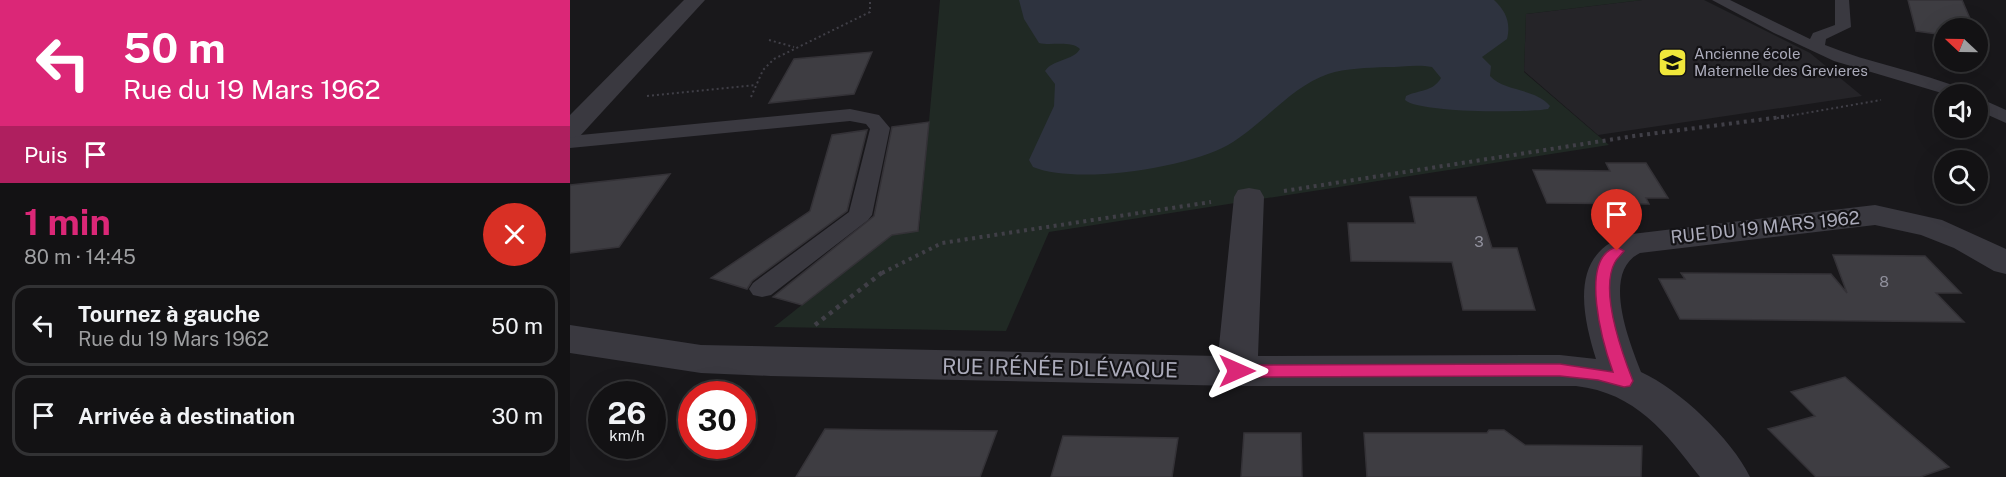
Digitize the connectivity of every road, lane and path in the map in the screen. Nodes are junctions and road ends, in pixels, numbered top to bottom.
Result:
1 (695, 0) edge
2 (1719, 0) edge
3 (1842, 0) edge
4 (769, 40) dead end
5 (1816, 45) junction
6 (795, 47) dead end
7 (756, 85) dead end
8 (1934, 86) edge
9 (1934, 94) edge
10 (598, 101) junction
11 (1988, 108) edge
12 (2006, 117) edge
13 (570, 130) edge
14 (570, 142) edge
15 (1249, 197) junction
16 (2006, 263) edge
17 (762, 289) dead end
18 (570, 339) edge
19 (771, 362) junction
20 (1237, 371) junction
21 (1624, 381) junction
22 (1728, 477) edge

1 - 10 street
2 - 5 lane
3 - 5 lane
4 - 6 path
5 - 8 lane
7 - 10 path
9 - 15 path
10 - 13 street
11 - 12 lane
14 - 17 lane
15 - 19 path
15 - 20 street
16 - 21 street, RUE DU 19 MARS 1962
18 - 19 street, RUE IRÉNÉE DLÉVAQUE
19 - 20 street, RUE IRÉNÉE DLÉVAQUE
20 - 21 street, RUE IRÉNÉE DLÉVAQUE
21 - 22 street, RUE IRÉNÉE DLÉVAQUE

